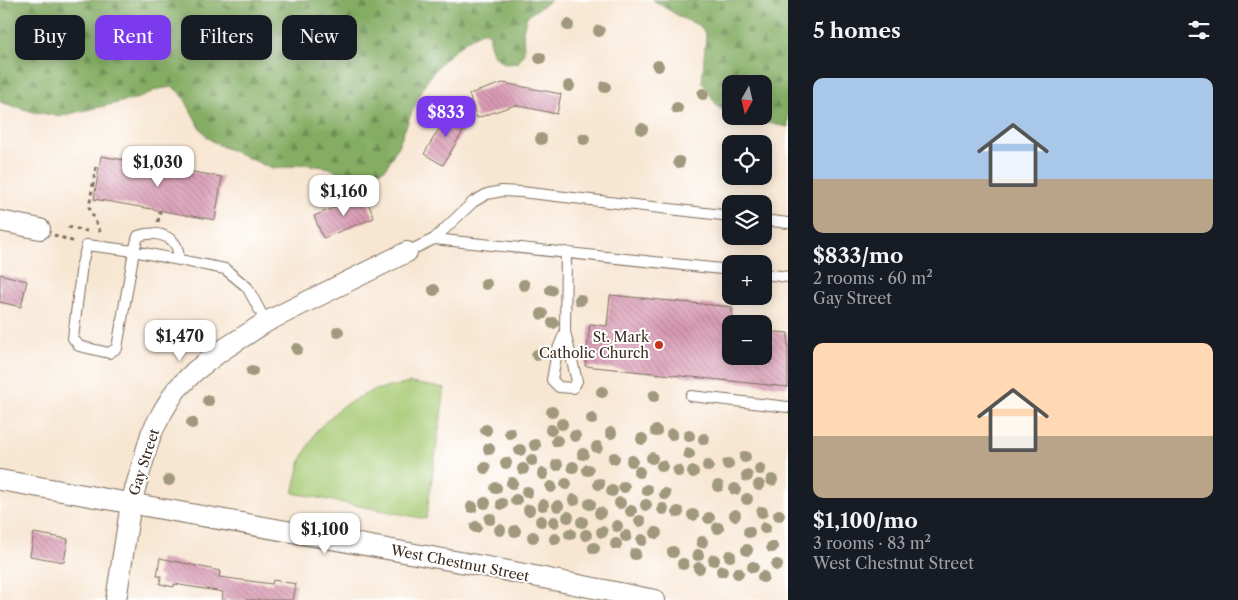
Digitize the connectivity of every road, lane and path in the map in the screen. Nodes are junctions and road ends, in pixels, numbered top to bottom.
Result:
1 (96, 167) dead end
2 (722, 215) edge
3 (0, 221) edge
4 (772, 221) edge
5 (788, 223) edge
6 (40, 229) joint
7 (434, 239) junction
8 (87, 246) junction
9 (100, 247) junction
10 (134, 251) junction
11 (407, 252) joint
12 (566, 252) junction
13 (178, 259) junction
14 (722, 269) edge
15 (772, 275) edge
16 (788, 277) edge
17 (266, 322) junction
18 (565, 332) junction
19 (691, 396) dead end
20 (788, 407) edge
21 (0, 480) edge
22 (131, 503) junction
23 (116, 600) edge
24 (655, 600) edge

1 - 9 path
2 - 7 lane
3 - 6 street
4 - 5 lane
6 - 8 path
7 - 11 lane
7 - 12 lane
8 - 9 lane
8 - 10 lane
9 - 10 lane
10 - 13 lane
10 - 13 lane
11 - 17 street, Gay Street
12 - 14 lane
12 - 18 lane
13 - 17 lane
15 - 16 lane
17 - 22 street, Gay Street
18 - 18 lane
19 - 20 lane
21 - 22 street, West Chestnut Street
22 - 23 street, Gay Street
22 - 24 street, West Chestnut Street

